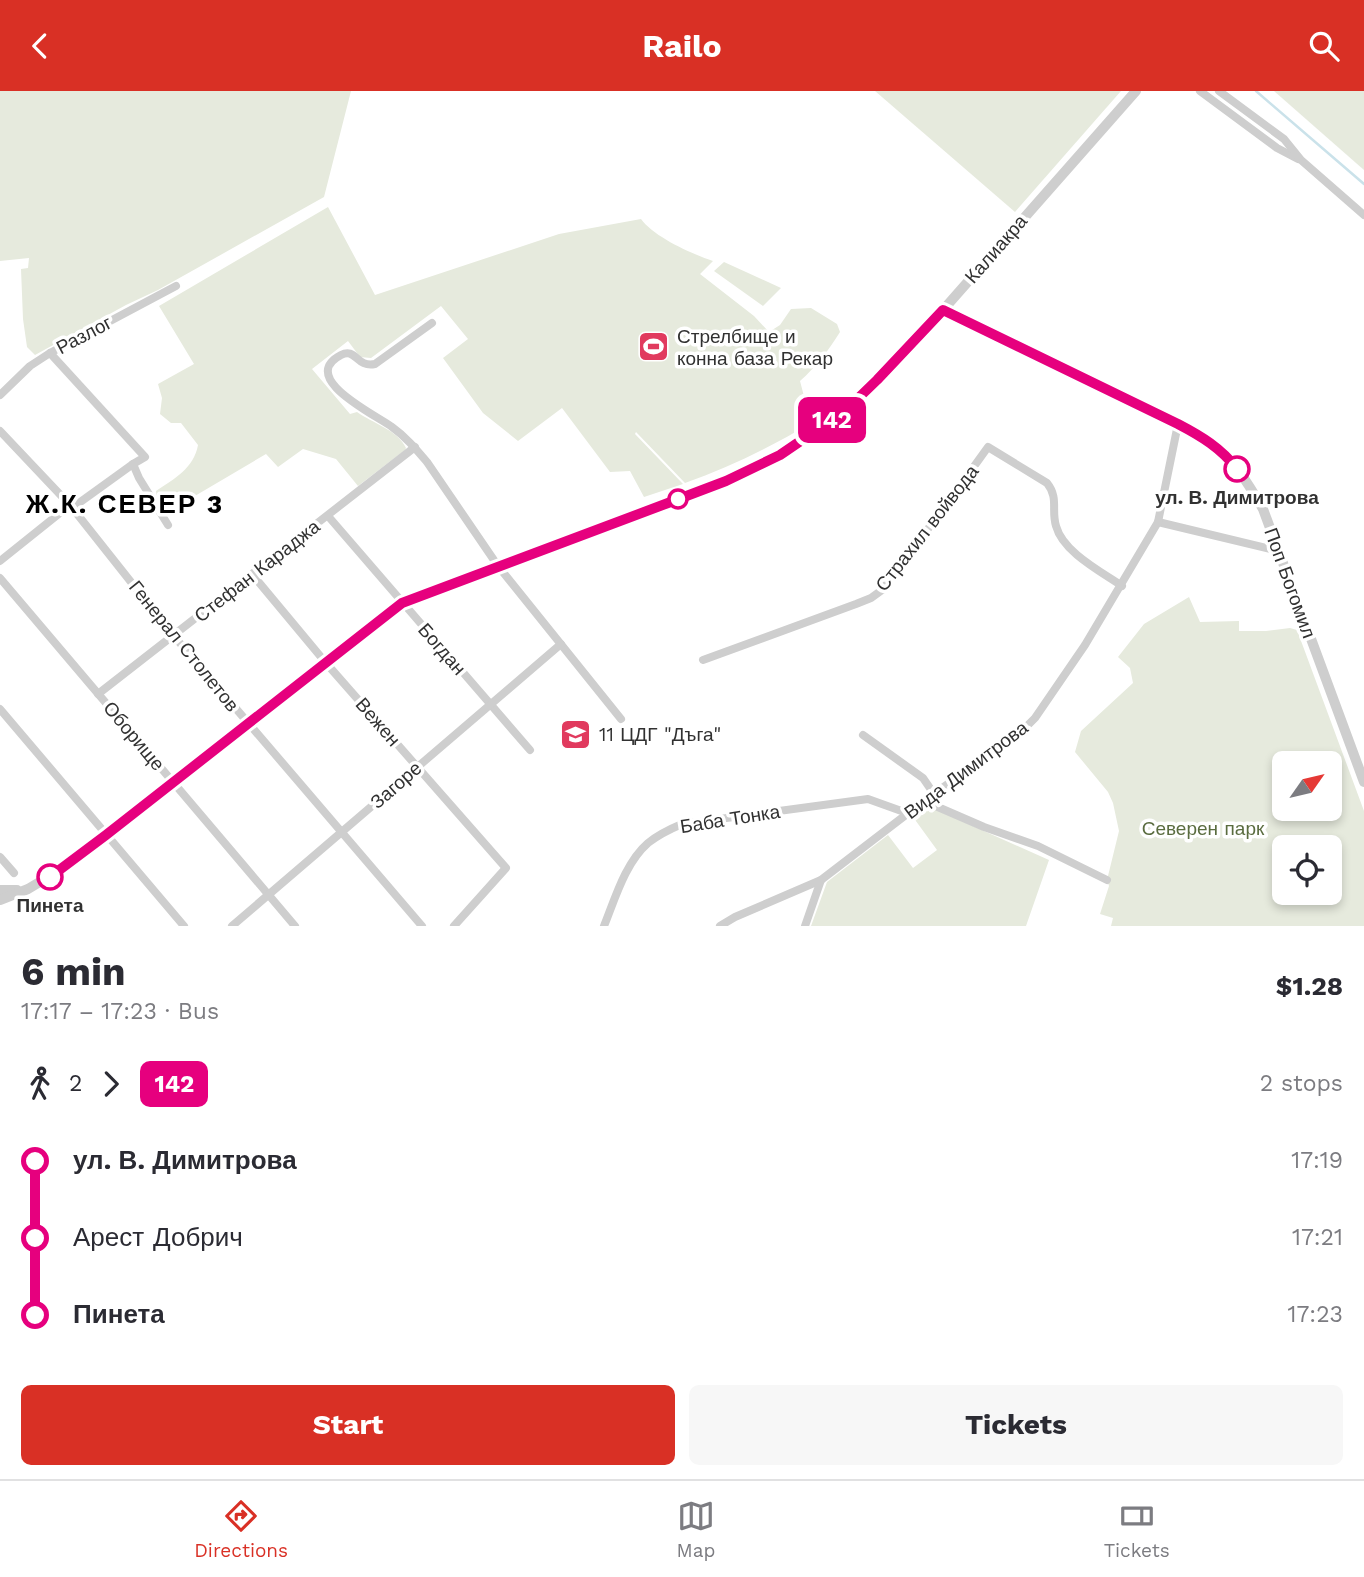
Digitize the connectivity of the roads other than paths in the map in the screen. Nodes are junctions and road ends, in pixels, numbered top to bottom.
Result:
1 (1136, 91) edge
2 (1200, 91) edge
3 (1219, 91) edge
4 (1301, 160) junction
5 (1364, 215) edge
6 (176, 286) dead end
7 (943, 310) junction
8 (432, 323) dead end
9 (50, 353) junction
10 (0, 395) edge
11 (1178, 424) junction
12 (0, 431) edge
13 (415, 447) junction
14 (133, 464) junction
15 (71, 506) junction
16 (328, 516) junction
17 (1158, 522) junction
18 (168, 525) dead end
19 (1279, 551) junction
20 (0, 561) edge
21 (498, 566) junction
22 (252, 574) junction
23 (0, 578) edge
24 (1122, 586) junction
25 (402, 603) junction
26 (173, 635) junction
27 (561, 644) junction
28 (703, 660) dead end
29 (326, 663) junction
30 (98, 694) junction
31 (490, 705) junction
32 (0, 709) edge
33 (621, 719) dead end
34 (248, 724) junction
35 (863, 735) dead end
36 (530, 750) dead end
37 (417, 767) junction
38 (173, 782) junction
39 (1364, 782) edge
40 (934, 794) junction
41 (924, 801) junction
42 (907, 813) junction
43 (341, 833) junction
44 (106, 835) junction
45 (0, 857) edge
46 (15, 873) dead end
47 (821, 880) junction
48 (1107, 880) dead end
49 (28, 889) junction
50 (0, 890) edge
51 (268, 894) junction
52 (0, 900) edge
53 (184, 926) edge
54 (232, 926) edge
55 (295, 926) edge
56 (422, 926) edge
57 (454, 926) edge
58 (604, 926) edge
59 (720, 926) edge
60 (805, 926) edge

1 - 7 street, Калиакра
2 - 4 street
3 - 4 street
4 - 5 street
6 - 9 street, Разлог
7 - 11 street, Поп Богомил
7 - 21 street, Калиакра
8 - 13 street
9 - 10 street, Разлог
9 - 14 street
11 - 17 street, Вида Димитрова
11 - 19 street, Поп Богомил
12 - 15 street, Генерал Столетов
13 - 16 street, Стефан Караджа
13 - 21 street
14 - 15 street
14 - 18 street
15 - 20 street
15 - 26 street, Генерал Столетов
16 - 22 street, Стефан Караджа
16 - 25 street, Богдан
17 - 19 street
17 - 24 street, Вида Димитрова
19 - 39 street, Поп Богомил
21 - 25 street, Калиакра
21 - 27 street
22 - 26 street, Стефан Караджа
22 - 29 street, Вежен
23 - 30 street, Оборище
24 - 28 street, Страхил войвода
24 - 40 street, Вида Димитрова
25 - 29 street, Калиакра
25 - 31 street, Богдан
26 - 30 street, Стефан Караджа
26 - 34 street, Генерал Столетов
27 - 31 street, Загоре
27 - 33 street
29 - 34 street, Калиакра
29 - 37 street, Вежен
30 - 38 street, Оборище
31 - 36 street, Богдан
31 - 37 street, Загоре
32 - 44 street
34 - 38 street, Калиакра
34 - 43 street, Генерал Столетов
35 - 40 street
37 - 43 street, Загоре
37 - 57 street, Вежен
38 - 44 street, Калиакра
38 - 51 street, Оборище
40 - 41 street, Вида Димитрова
41 - 42 street, Вида Димитрова
41 - 48 street
42 - 47 street, Вида Димитрова
42 - 58 street, Баба Тонка
43 - 51 street, Загоре
43 - 56 street, Генерал Столетов
44 - 49 street, Калиакра
44 - 53 street
45 - 46 street
47 - 59 street, Вида Димитрова
47 - 60 street
49 - 50 street
49 - 52 street, Калиакра
51 - 54 street, Загоре
51 - 55 street, Оборище

